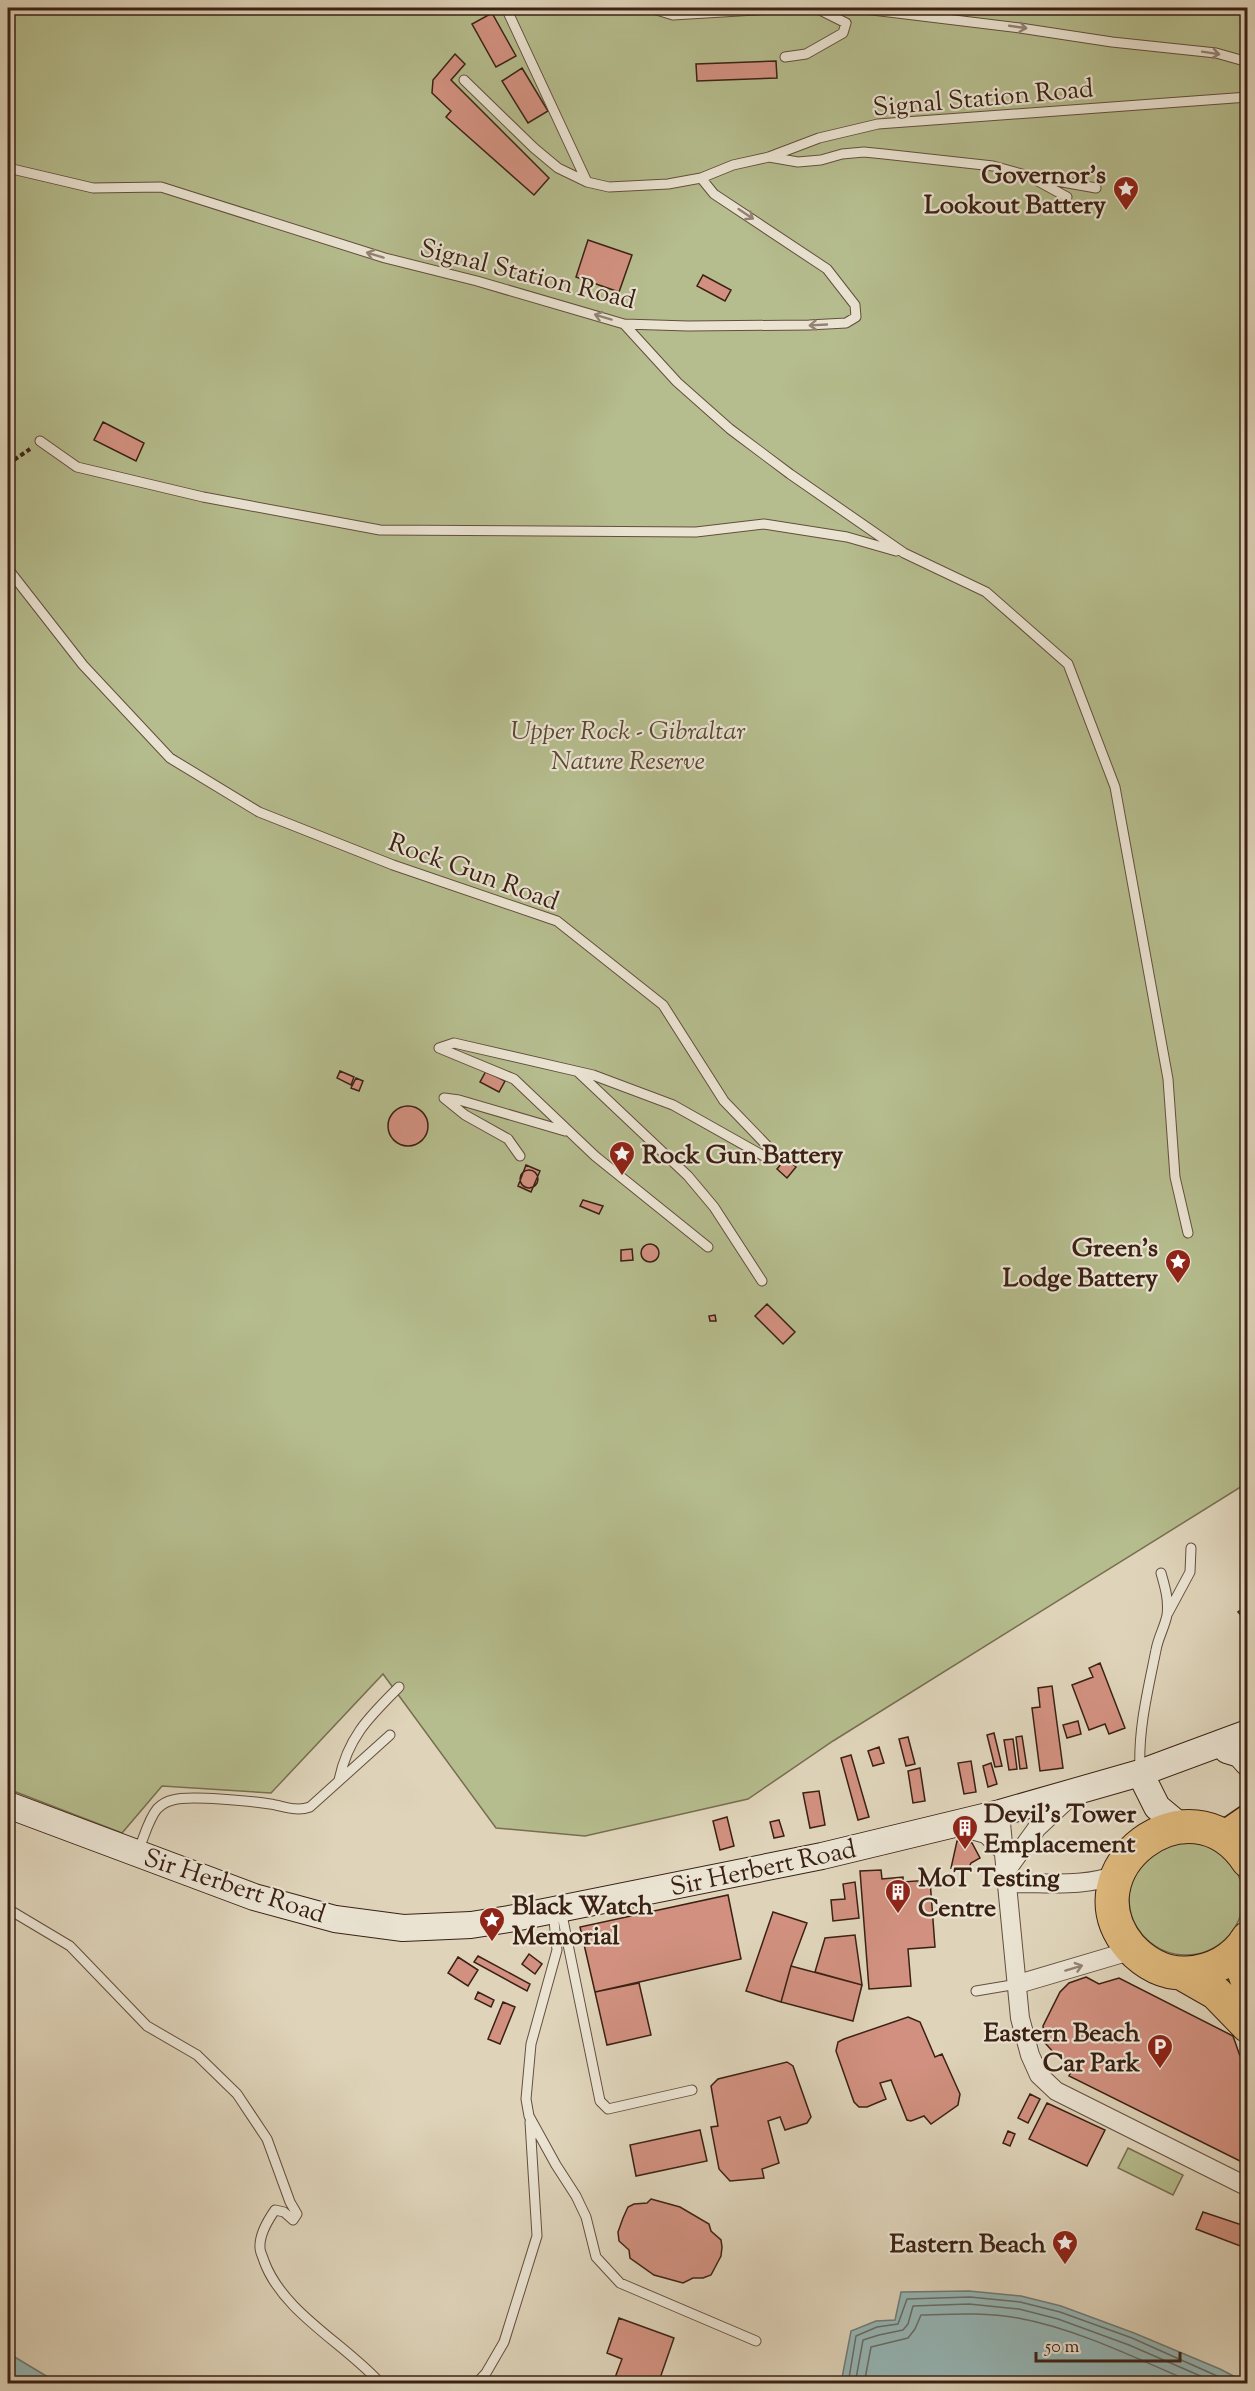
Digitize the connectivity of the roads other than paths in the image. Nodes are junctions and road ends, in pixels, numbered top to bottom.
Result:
1 (506, 8) edge
2 (650, 8) edge
3 (788, 8) edge
4 (816, 8) edge
5 (856, 8) edge
6 (785, 57) dead end
7 (1248, 62) edge
8 (464, 80) dead end
9 (1248, 98) edge
10 (770, 157) junction
11 (8, 168) edge
12 (1029, 176) junction
13 (701, 178) junction
14 (587, 182) junction
15 (1096, 188) dead end
16 (1067, 197) dead end
17 (624, 324) junction
18 (40, 441) road end
19 (904, 553) junction
20 (8, 568) edge
21 (578, 1072) junction
22 (568, 1131) junction
23 (519, 1156) dead end
24 (1188, 1233) dead end
25 (708, 1247) dead end
26 (762, 1281) dead end
27 (1191, 1548) dead end
28 (1161, 1573) dead end
29 (1167, 1615) junction
30 (399, 1687) dead end
31 (1248, 1733) edge
32 (390, 1735) dead end
33 (1232, 1753) edge
34 (1140, 1773) junction
35 (339, 1780) junction
36 (1077, 1791) junction
37 (8, 1805) edge
38 (1000, 1813) junction
39 (1169, 1817) junction
40 (1240, 1823) edge
41 (950, 1824) junction
42 (1004, 1852) junction
43 (137, 1854) junction
44 (1248, 1861) edge
45 (1118, 1874) junction
46 (1007, 1877) junction
47 (8, 1909) edge
48 (557, 1910) junction
49 (1246, 1940) edge
50 (1138, 1956) junction
51 (1181, 1973) junction
52 (1248, 1983) edge
53 (1018, 1984) junction
54 (976, 1991) dead end
55 (1248, 2026) edge
56 (692, 2090) dead end
57 (529, 2116) junction
58 (1248, 2187) edge
59 (756, 2341) dead end
60 (381, 2384) edge
61 (476, 2384) edge

1 - 14 lane
2 - 3 lane
4 - 6 lane
5 -> 7 lane
8 - 14 lane
9 - 10 lane, Signal Station Road
10 - 12 lane
10 - 13 lane, Signal Station Road
17 -> 11 lane, Signal Station Road
12 - 15 lane
12 - 16 lane
13 - 14 lane
13 -> 17 lane, Signal Station Road
17 - 19 lane
18 - 19 lane
19 - 24 lane
20 - 21 lane, Rock Gun Road
21 - 22 lane, Rock Gun Road
21 - 26 lane
22 - 23 lane
22 - 25 lane
27 - 29 lane
28 - 29 lane
29 - 34 lane
30 - 35 lane
31 - 33 main road, Sir Herbert Road
32 - 35 lane
33 - 34 main road, Sir Herbert Road
34 - 36 main road, Sir Herbert Road
34 - 39 main road
35 - 43 lane
36 - 38 main road, Sir Herbert Road
36 - 46 street
37 - 43 main road, Sir Herbert Road
38 - 41 main road, Sir Herbert Road
38 - 42 street
39 - 40 highway
39 - 45 highway
40 - 44 highway
41 - 42 street
41 - 48 main road, Sir Herbert Road
42 - 46 street
43 - 48 main road, Sir Herbert Road
45 - 46 street
45 - 50 highway
46 - 53 street
47 - 60 lane
48 - 56 lane
48 - 57 lane
49 - 51 highway
49 - 52 highway
50 - 51 highway
53 -> 50 street
51 - 55 highway
53 - 54 lane
53 - 58 street
57 - 59 lane
57 - 61 lane

